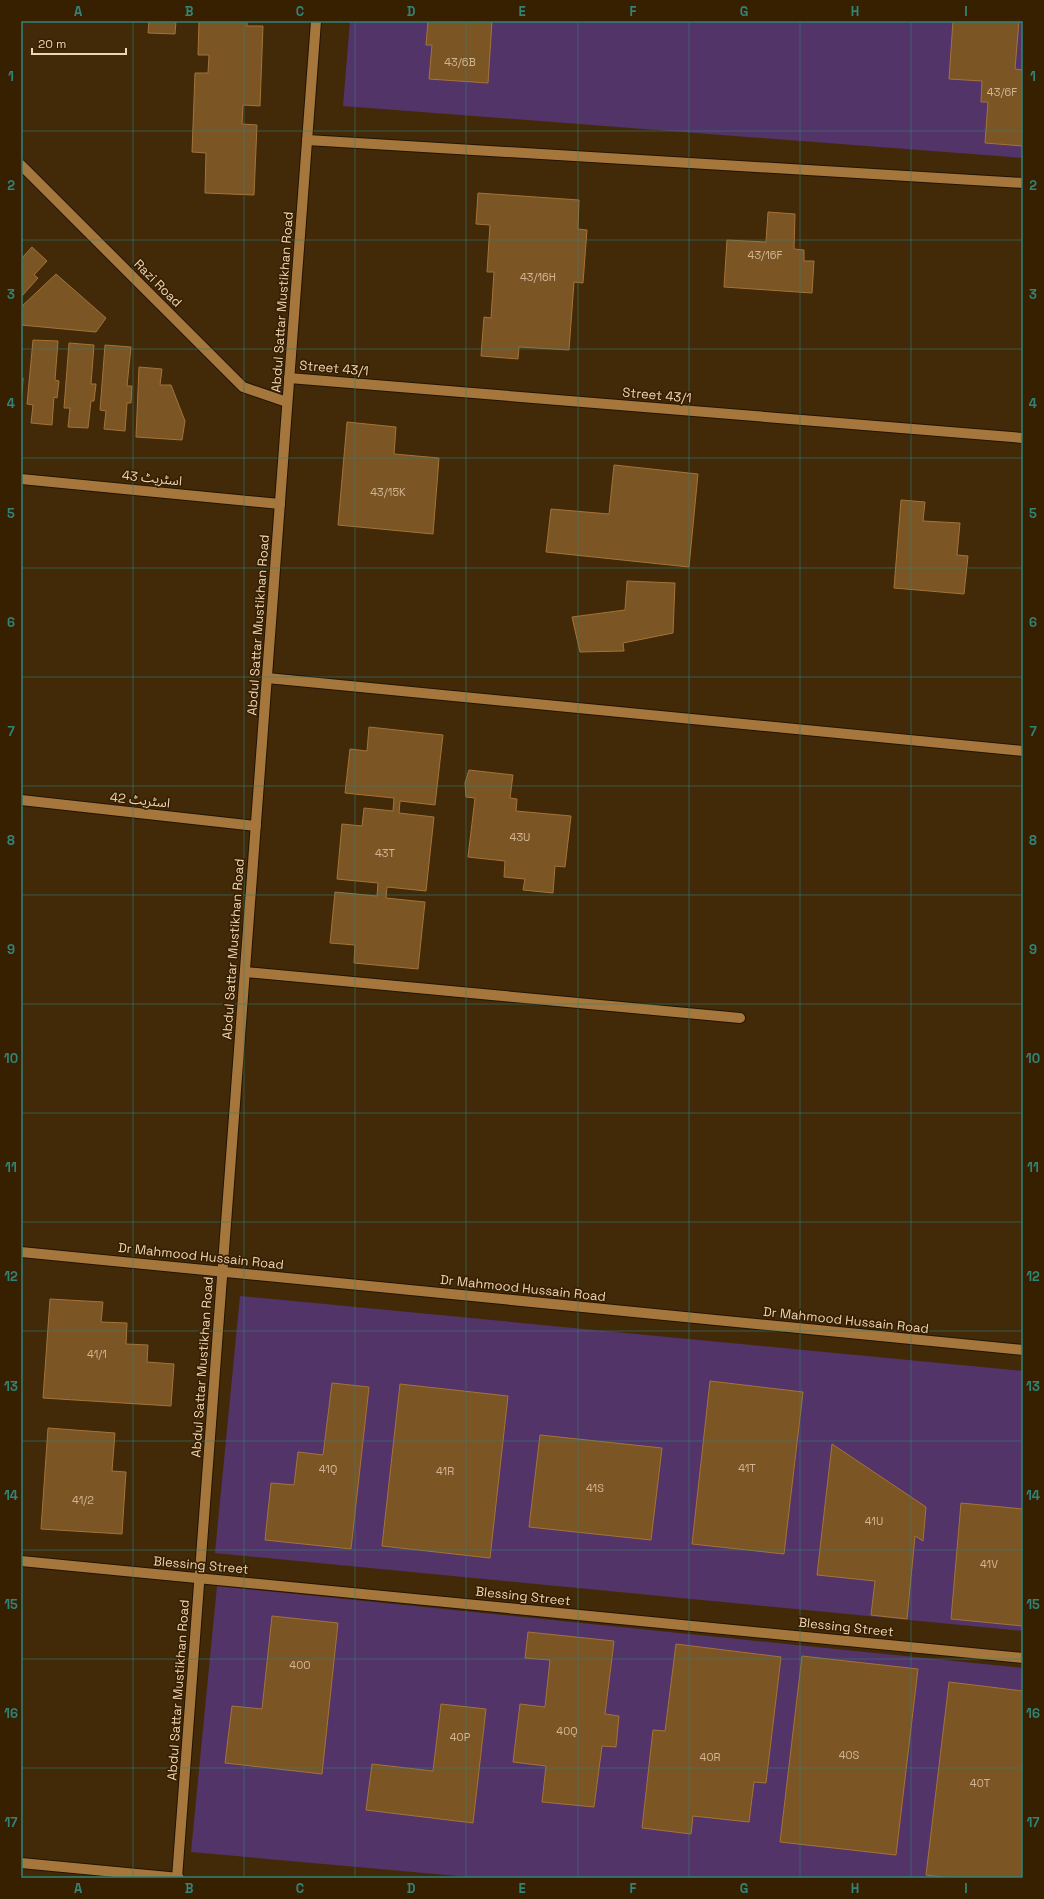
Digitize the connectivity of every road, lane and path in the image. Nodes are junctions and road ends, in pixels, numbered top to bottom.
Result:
1 (316, 21) edge
2 (307, 140) junction
3 (21, 165) edge
4 (1023, 183) edge
5 (289, 378) junction
6 (288, 402) junction
7 (1023, 438) edge
8 (21, 479) edge
9 (280, 504) junction
10 (267, 678) junction
11 (1023, 751) edge
12 (21, 800) edge
13 (256, 826) junction
14 (245, 972) junction
15 (740, 1018) dead end
16 (21, 1252) edge
17 (222, 1271) junction
18 (1023, 1350) edge
19 (21, 1562) edge
20 (199, 1577) junction
21 (1023, 1658) edge
22 (21, 1863) edge
23 (177, 1878) edge

1 - 2 street, Abdul Sattar Mustikhan Road
2 - 4 street
2 - 5 street, Abdul Sattar Mustikhan Road
3 - 6 street, Razi Road
5 - 6 street, Abdul Sattar Mustikhan Road
5 - 7 street, Street 43/1
6 - 9 street, Abdul Sattar Mustikhan Road
8 - 9 street, اسٹریٹ 43
9 - 10 street, Abdul Sattar Mustikhan Road
10 - 11 street
10 - 13 street, Abdul Sattar Mustikhan Road
12 - 13 street, اسٹریٹ 42
13 - 14 street, Abdul Sattar Mustikhan Road
14 - 15 street
14 - 17 street, Abdul Sattar Mustikhan Road
16 - 17 street, Dr Mahmood Hussain Road
17 - 18 street, Dr Mahmood Hussain Road
17 - 20 street, Abdul Sattar Mustikhan Road
19 - 20 street, Blessing Street
20 - 21 street, Blessing Street
20 - 23 street, Abdul Sattar Mustikhan Road
22 - 23 street

